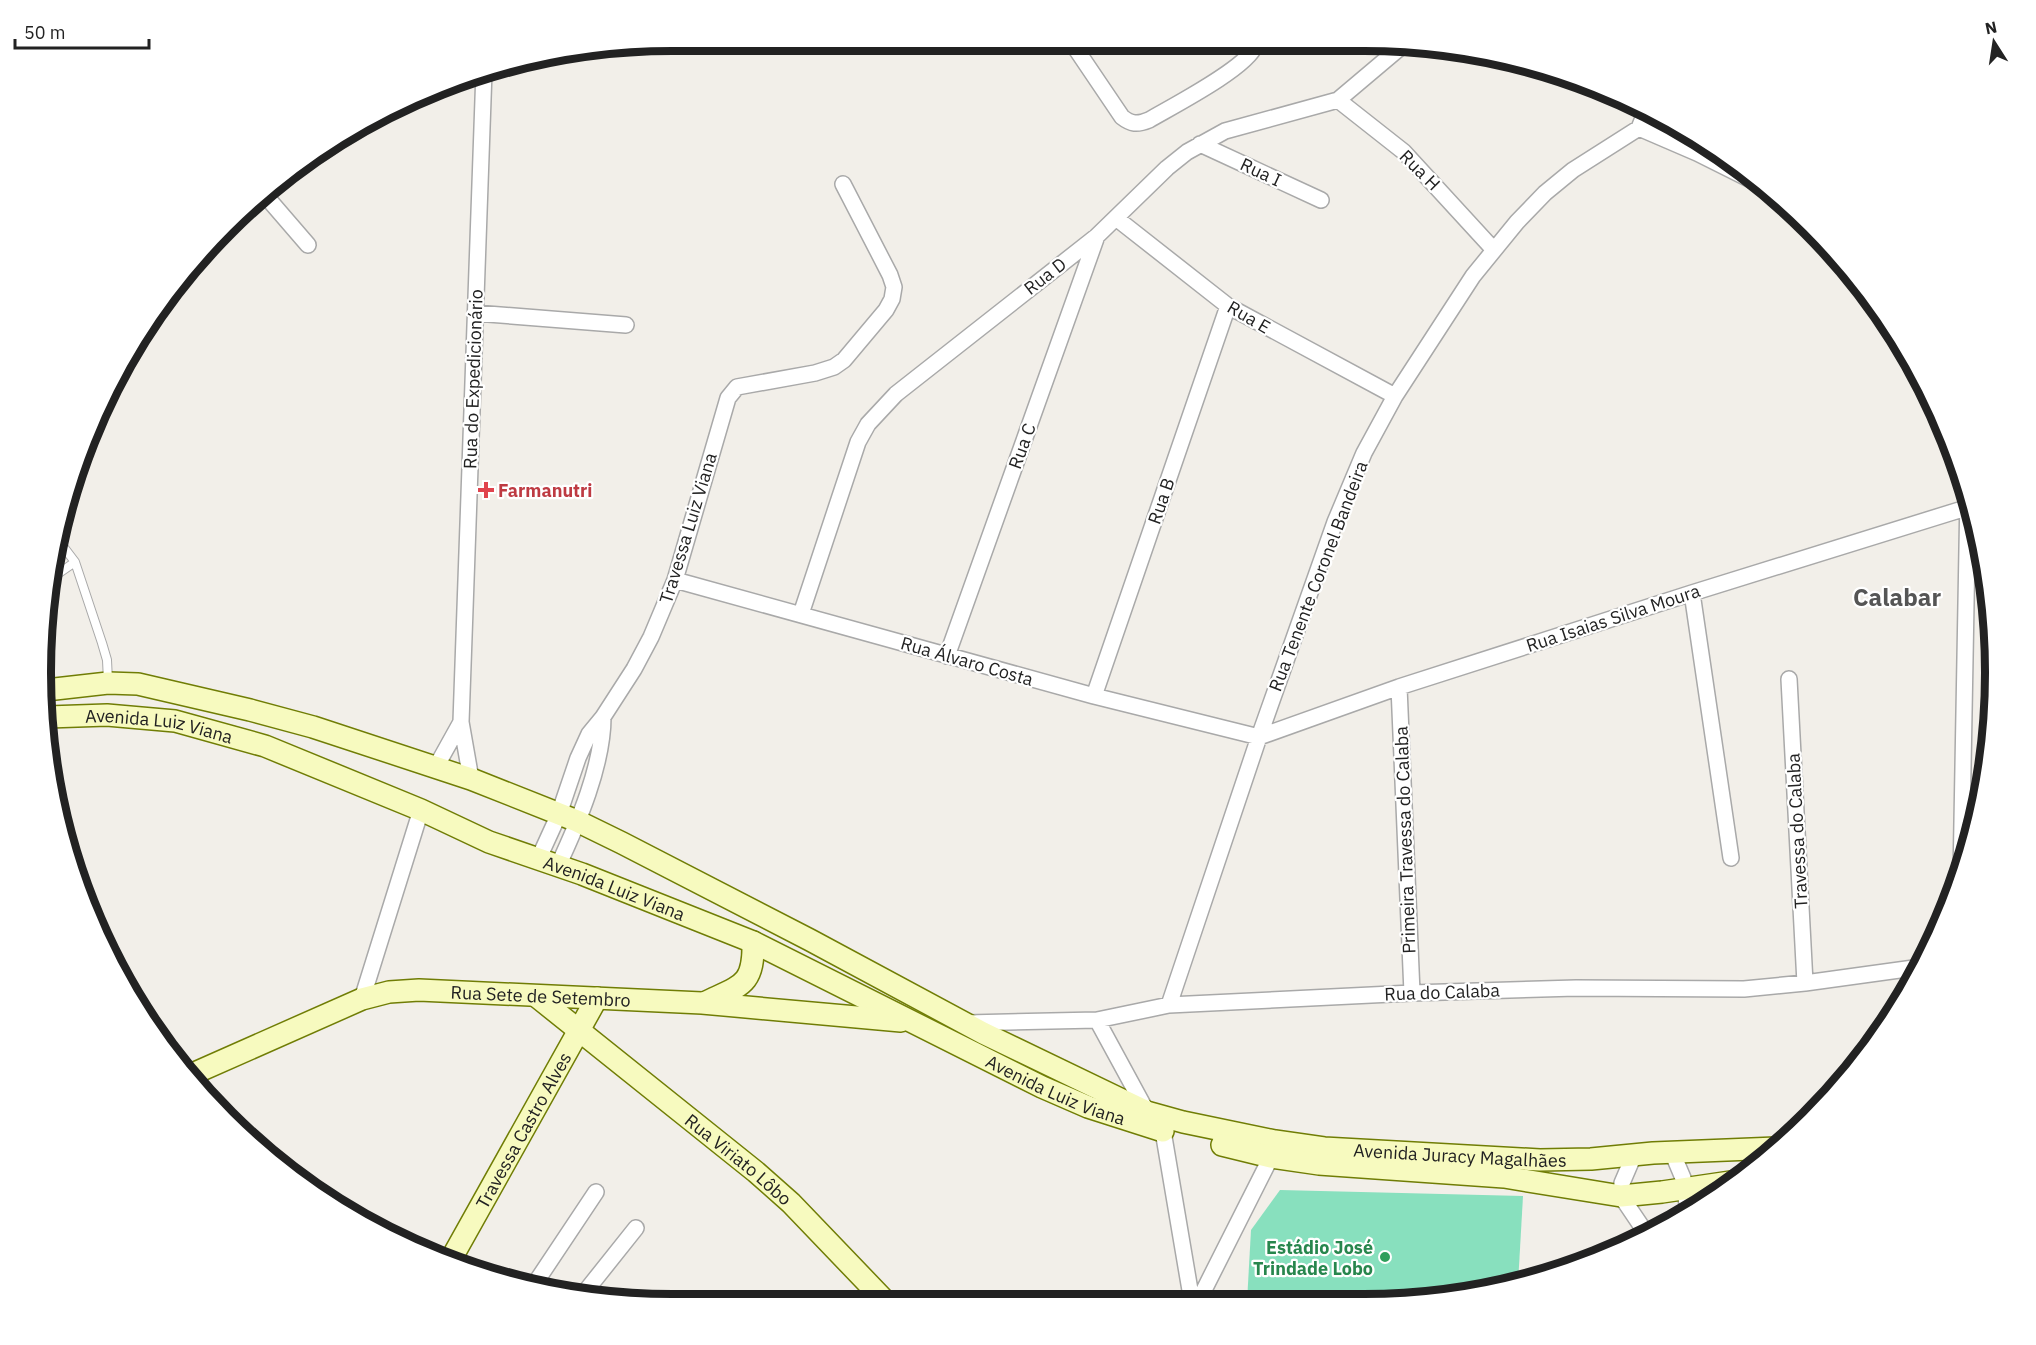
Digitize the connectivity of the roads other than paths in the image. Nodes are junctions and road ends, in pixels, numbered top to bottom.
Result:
1 (1077, 51) edge
2 (1251, 51) edge
3 (1395, 52) edge
4 (484, 81) edge
5 (1338, 100) junction
6 (1643, 118) edge
7 (1639, 128) junction
8 (1200, 144) junction
9 (1726, 168) edge
10 (843, 184) dead end
11 (269, 200) edge
12 (1321, 201) dead end
13 (1116, 218) junction
14 (1097, 236) junction
15 (308, 245) dead end
16 (1494, 250) junction
17 (1228, 306) junction
18 (475, 313) junction
19 (626, 325) dead end
20 (1395, 396) junction
21 (1961, 503) edge
22 (1968, 531) edge
23 (64, 547) edge
24 (75, 562) junction
25 (59, 573) edge
26 (675, 580) junction
27 (1692, 593) junction
28 (801, 614) junction
29 (947, 656) junction
30 (1789, 679) dead end
31 (108, 683) junction
32 (1398, 687) junction
33 (51, 689) edge
34 (1094, 696) junction
35 (107, 715) junction
36 (52, 717) edge
37 (461, 722) junction
38 (1259, 737) junction
39 (436, 767) junction
40 (471, 779) junction
41 (421, 810) junction
42 (568, 818) junction
43 (1962, 840) edge
44 (1731, 858) dead end
45 (548, 863) junction
46 (753, 942) junction
47 (1910, 969) edge
48 (1805, 983) junction
49 (1412, 993) junction
50 (536, 996) junction
51 (597, 998) junction
52 (362, 999) junction
53 (702, 1003) junction
54 (1169, 1005) junction
55 (1097, 1020) junction
56 (911, 1022) junction
57 (963, 1023) junction
58 (580, 1030) junction
59 (197, 1072) edge
60 (1147, 1112) junction
61 (1163, 1131) junction
62 (1763, 1149) edge
63 (1672, 1152) junction
64 (1634, 1155) junction
65 (1271, 1157) junction
66 (1717, 1184) edge
67 (1685, 1188) junction
68 (596, 1192) dead end
69 (1621, 1196) junction
70 (1687, 1203) edge
71 (636, 1228) dead end
72 (1642, 1228) edge
73 (454, 1254) edge
74 (538, 1279) edge
75 (588, 1288) edge
76 (879, 1294) edge
77 (1191, 1294) edge
78 (1202, 1294) edge

1 - 2 street
3 - 5 street, Rua D
4 - 18 street, Rua do Expedicionário
5 - 8 street, Rua D
5 - 16 street, Rua H
6 - 7 street
7 - 9 street
7 - 16 street, Rua Tenente Coronel Bandeira
8 - 12 street, Rua I
8 - 13 street, Rua D
10 - 26 street, Travessa Luiz Viana
11 - 15 street
13 - 14 street, Rua D
13 - 17 street, Rua E
14 - 28 street, Rua D
14 - 29 street, Rua C
16 - 20 street, Rua Tenente Coronel Bandeira
17 - 20 street, Rua E
17 - 34 street, Rua B
18 - 19 street
18 - 37 street, Rua do Expedicionário
20 - 38 street, Rua Tenente Coronel Bandeira
21 - 27 street, Rua Isaias Silva Moura
22 - 43 street
23 - 24 lane
24 - 25 lane
24 - 31 lane
26 - 28 street, Rua Álvaro Costa
26 - 42 street, Travessa Luiz Viana
27 - 32 street, Rua Isaias Silva Moura
27 - 44 street
28 - 29 street, Rua Álvaro Costa
29 - 34 street, Rua Álvaro Costa
30 - 48 street, Travessa do Calaba
31 - 33 main road, Avenida Luiz Viana
31 - 35 main road
31 - 39 main road, Avenida Luiz Viana
32 - 38 street, Rua Isaias Silva Moura
32 - 49 street, Primeira Travessa do Calaba
34 - 38 street, Rua Álvaro Costa
35 - 36 main road, Avenida Luiz Viana
35 - 41 main road, Avenida Luiz Viana
37 - 39 street, Rua do Expedicionário
37 - 40 street, Rua do Expedicionário
38 - 54 street, Rua Tenente Coronel Bandeira
39 - 40 main road, Avenida Luiz Viana
40 - 42 main road, Avenida Luiz Viana
41 - 45 main road, Avenida Luiz Viana
41 - 52 street
42 - 45 street, Travessa Luiz Viana
42 - 57 main road, Avenida Luiz Viana
45 - 46 main road, Avenida Luiz Viana
46 - 53 main road
46 - 56 main road, Avenida Luiz Viana
47 - 48 street, Rua do Calaba
48 - 49 street, Rua do Calaba
49 - 54 street, Rua do Calaba
50 - 51 main road, Rua Sete de Setembro
50 - 52 main road, Rua Sete de Setembro
50 - 58 main road, Rua Viriato Lôbo
51 - 53 main road, Rua Sete de Setembro
51 - 58 main road, Travessa Castro Alves
52 - 59 main road, Rua Sete de Setembro
53 - 56 main road, Rua Sete de Setembro
54 - 55 street, Rua do Calaba
55 - 57 street, Rua do Calaba
55 - 60 street
56 - 61 main road, Avenida Luiz Viana
57 - 60 main road, Avenida Luiz Viana
58 - 73 main road, Travessa Castro Alves
58 - 76 main road, Rua Viriato Lôbo
60 - 64 main road, Avenida Juracy Magalhães
61 - 65 main road, Avenida Juracy Magalhães
61 - 77 street
62 - 63 main road, Avenida Juracy Magalhães
63 - 64 main road, Avenida Juracy Magalhães
63 - 67 street
64 - 69 street
65 - 69 main road, Avenida Juracy Magalhães
65 - 78 street
66 - 67 main road, Avenida Juracy Magalhães
67 - 69 main road, Avenida Juracy Magalhães
67 - 70 street
68 - 74 street
69 - 72 street
71 - 75 street

